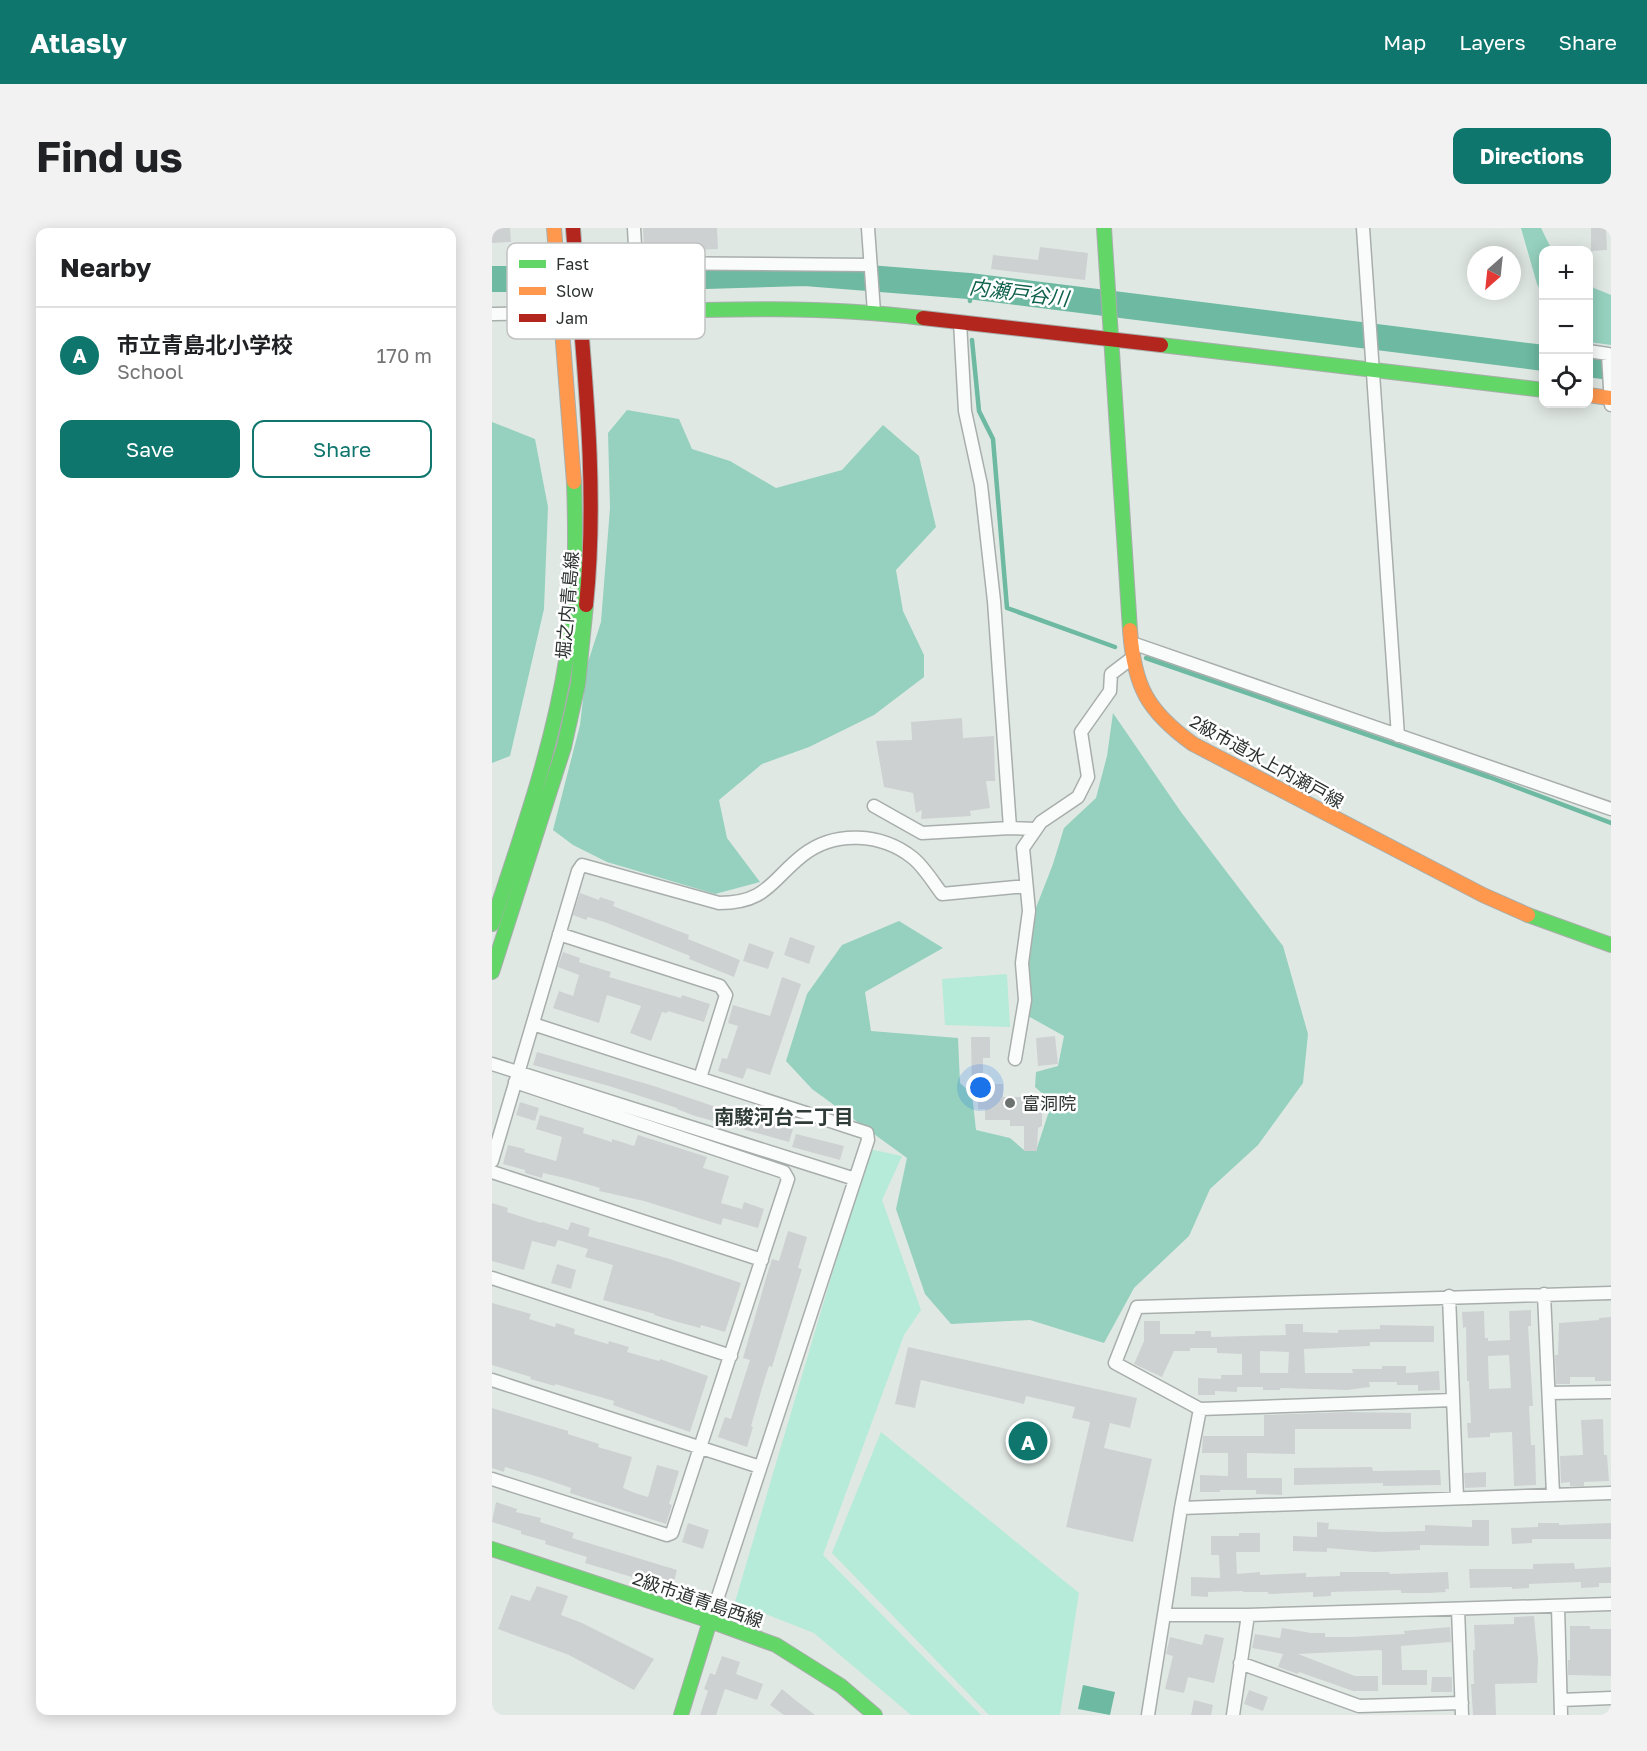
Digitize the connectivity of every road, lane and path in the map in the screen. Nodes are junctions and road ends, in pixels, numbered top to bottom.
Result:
1 (554, 228) edge
2 (573, 228) edge
3 (634, 228) edge
4 (868, 228) edge
5 (1104, 228) edge
6 (1363, 228) edge
7 (555, 243) edge
8 (574, 243) edge
9 (635, 243) edge
10 (705, 263) edge
11 (870, 265) junction
12 (705, 310) edge
13 (874, 312) junction
14 (492, 314) edge
15 (507, 314) edge
16 (960, 322) junction
17 (563, 339) edge
18 (582, 339) edge
19 (1110, 340) junction
20 (1593, 352) edge
21 (1374, 370) junction
22 (1539, 389) edge
23 (1593, 396) edge
24 (1611, 398) edge
25 (1611, 406) edge
26 (1132, 643) junction
27 (1132, 658) junction
28 (1398, 736) junction
29 (874, 806) dead end
30 (1611, 809) edge
31 (1010, 828) junction
32 (1036, 829) junction
33 (1026, 886) junction
34 (492, 924) edge
35 (559, 934) junction
36 (1611, 945) edge
37 (492, 972) edge
38 (533, 1024) junction
39 (1015, 1059) dead end
40 (492, 1064) edge
41 (516, 1077) junction
42 (700, 1078) junction
43 (492, 1161) edge
44 (492, 1172) edge
45 (855, 1179) junction
46 (762, 1260) junction
47 (492, 1278) edge
48 (1611, 1293) edge
49 (1544, 1294) junction
50 (1449, 1296) junction
51 (731, 1356) junction
52 (492, 1380) edge
53 (1611, 1392) edge
54 (1549, 1394) junction
55 (1453, 1400) junction
56 (1200, 1409) junction
57 (701, 1448) junction
58 (760, 1467) junction
59 (492, 1479) edge
60 (1611, 1493) edge
61 (1553, 1494) junction
62 (1457, 1498) junction
63 (1181, 1508) junction
64 (492, 1549) edge
65 (1611, 1604) edge
66 (1558, 1606) junction
67 (1458, 1609) junction
68 (1248, 1615) junction
69 (1164, 1616) junction
70 (710, 1621) junction
71 (1240, 1663) junction
72 (1611, 1698) edge
73 (1561, 1700) junction
74 (1462, 1709) edge
75 (681, 1715) edge
76 (875, 1715) edge
77 (1148, 1715) edge
78 (1233, 1715) edge
79 (1561, 1715) edge

1 - 7 street, 堀之内青島線
2 - 8 street, 堀之内青島線
3 - 9 street
4 - 11 street
5 - 19 street, 2級市道水上内瀬戸線
6 - 21 street
10 - 11 street
11 - 13 street
12 - 13 street
13 - 16 street
14 - 15 street
16 - 19 street
16 - 31 street
17 - 34 street, 堀之内青島線
18 - 37 street, 堀之内青島線
19 - 21 street
19 - 26 street, 2級市道水上内瀬戸線
20 - 24 street
21 - 22 street
21 - 28 street
23 - 24 street
24 - 25 street
26 - 27 street, 2級市道水上内瀬戸線
26 - 28 street
27 - 32 street
27 - 36 street, 2級市道水上内瀬戸線
28 - 30 street
29 - 31 street
31 - 32 street
32 - 33 street
33 - 35 street
33 - 39 street
35 - 38 street
35 - 42 street
38 - 41 street
38 - 42 street
40 - 41 street
41 - 43 street
41 - 45 street
41 - 46 street
42 - 45 street
44 - 46 street
45 - 58 street
46 - 51 street
47 - 51 street
48 - 49 street
49 - 50 street
49 - 54 street
50 - 55 street
50 - 56 street
51 - 57 street
52 - 57 street
53 - 54 street
54 - 61 street
55 - 56 street
55 - 62 street
56 - 63 street
57 - 58 street
57 - 59 street
58 - 70 street
60 - 61 street
61 - 62 street
62 - 63 street
63 - 69 street
64 - 70 street, 2級市道青島西線
65 - 66 street
66 - 67 street
66 - 73 street
67 - 68 street
67 - 74 street
68 - 69 street
68 - 71 street
69 - 77 street
70 - 75 street
70 - 76 street, 2級市道青島西線
71 - 74 street
71 - 78 street
72 - 73 street
73 - 79 street

